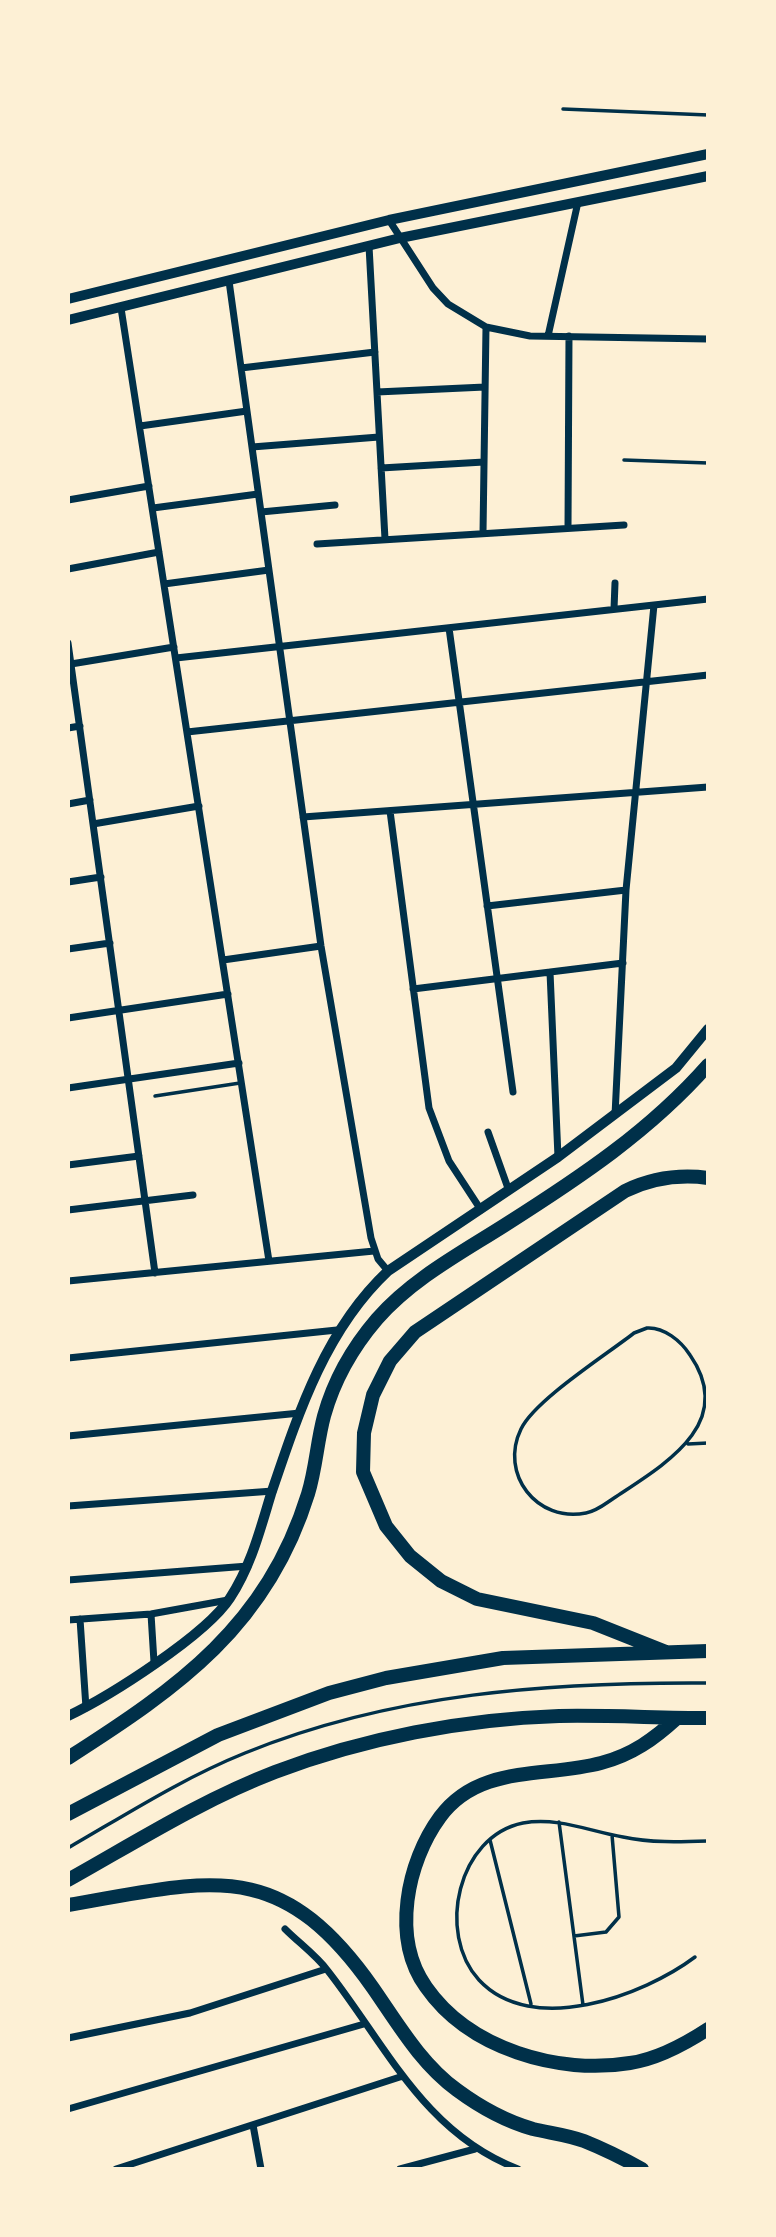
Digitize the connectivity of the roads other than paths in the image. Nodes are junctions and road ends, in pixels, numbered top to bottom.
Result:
1 (563, 110) dead end
2 (708, 115) edge
3 (708, 154) edge
4 (708, 176) edge
5 (579, 202) junction
6 (389, 220) junction
7 (400, 238) junction
8 (369, 246) junction
9 (229, 281) junction
10 (68, 299) edge
11 (121, 308) junction
12 (68, 320) edge
13 (486, 327) junction
14 (548, 336) junction
15 (569, 336) junction
16 (708, 339) edge
17 (374, 352) junction
18 (241, 369) junction
19 (485, 387) junction
20 (377, 393) junction
21 (247, 411) junction
22 (140, 426) junction
23 (379, 437) junction
24 (252, 447) junction
25 (624, 460) dead end
26 (484, 462) junction
27 (708, 463) edge
28 (381, 468) junction
29 (149, 486) junction
30 (258, 494) junction
31 (68, 500) edge
32 (335, 505) dead end
33 (153, 508) junction
34 (261, 512) junction
35 (624, 525) dead end
36 (568, 528) junction
37 (483, 533) junction
38 (385, 540) junction
39 (317, 544) dead end
40 (159, 552) junction
41 (68, 569) edge
42 (269, 570) junction
43 (615, 583) dead end
44 (164, 584) junction
45 (708, 599) edge
46 (654, 605) junction
47 (614, 610) junction
48 (449, 628) junction
49 (174, 647) junction
50 (280, 647) junction
51 (69, 648) edge
52 (176, 658) junction
53 (71, 664) junction
54 (708, 675) edge
55 (647, 682) junction
56 (459, 703) junction
57 (290, 721) junction
58 (80, 726) junction
59 (68, 728) edge
60 (187, 732) junction
61 (708, 787) edge
62 (636, 793) junction
63 (90, 800) junction
64 (68, 804) edge
65 (473, 805) junction
66 (199, 806) junction
67 (390, 811) junction
68 (303, 817) junction
69 (93, 824) junction
70 (101, 877) junction
71 (68, 882) edge
72 (626, 890) junction
73 (487, 906) junction
74 (110, 943) junction
75 (321, 946) junction
76 (68, 949) edge
77 (223, 960) junction
78 (623, 963) junction
79 (550, 972) junction
80 (496, 978) junction
81 (413, 989) junction
82 (228, 995) junction
83 (119, 1011) junction
84 (68, 1018) edge
85 (708, 1029) edge
86 (239, 1063) junction
87 (708, 1065) edge
88 (129, 1079) junction
89 (242, 1082) junction
90 (68, 1088) edge
91 (513, 1092) dead end
92 (155, 1096) dead end
93 (615, 1115) junction
94 (488, 1132) dead end
95 (139, 1156) junction
96 (558, 1157) junction
97 (68, 1165) edge
98 (708, 1178) edge
99 (509, 1191) junction
100 (192, 1195) dead end
101 (145, 1201) junction
102 (68, 1210) edge
103 (481, 1210) junction
104 (374, 1251) junction
105 (269, 1261) junction
106 (388, 1271) junction
107 (155, 1273) junction
108 (68, 1281) edge
109 (337, 1330) junction
110 (68, 1358) edge
111 (300, 1413) junction
112 (68, 1436) edge
113 (708, 1443) edge
114 (688, 1444) junction
115 (272, 1490) junction
116 (68, 1506) edge
117 (248, 1566) junction
118 (68, 1580) edge
119 (229, 1600) junction
120 (150, 1614) junction
121 (80, 1619) junction
122 (68, 1620) edge
123 (708, 1651) edge
124 (666, 1652) junction
125 (154, 1662) junction
126 (708, 1683) edge
127 (86, 1708) junction
128 (68, 1716) edge
129 (677, 1718) junction
130 (708, 1718) edge
131 (68, 1758) edge
132 (68, 1814) edge
133 (559, 1822) junction
134 (612, 1835) junction
135 (490, 1840) junction
136 (708, 1841) edge
137 (68, 1848) edge
138 (68, 1880) edge
139 (68, 1905) edge
140 (285, 1929) dead end
141 (574, 1936) junction
142 (695, 1956) dead end
143 (326, 1969) junction
144 (531, 2005) junction
145 (583, 2005) junction
146 (364, 2024) junction
147 (708, 2029) edge
148 (68, 2038) edge
149 (403, 2076) junction
150 (68, 2109) edge
151 (253, 2125) junction
152 (475, 2149) junction
153 (116, 2169) edge
154 (261, 2169) edge
155 (400, 2169) edge
156 (518, 2169) edge
157 (642, 2169) edge

1 - 2 lane
3 - 6 street
4 - 5 street
5 - 7 street
5 - 14 street
6 - 7 street
6 - 10 street
7 - 8 street
7 - 13 street
8 - 9 street
8 - 17 street
9 - 11 street
9 - 18 street
11 - 12 street
11 - 22 street
13 - 14 street
13 - 19 street
14 - 15 street
15 - 16 street
15 - 36 street
17 - 18 street
17 - 20 street
18 - 21 street
19 - 20 street
19 - 26 street
20 - 23 street
21 - 22 street
21 - 24 street
22 - 29 street
23 - 24 street
23 - 28 street
24 - 30 street
25 - 27 lane
26 - 28 street
26 - 37 street
28 - 38 street
29 - 31 street
29 - 33 street
30 - 33 street
30 - 34 street
32 - 34 street
33 - 40 street
34 - 42 street
35 - 36 street
36 - 37 street
37 - 38 street
38 - 39 street
40 - 41 street
40 - 44 street
42 - 44 street
42 - 50 street
43 - 47 street
44 - 49 street
45 - 46 street
46 - 47 street
46 - 55 street
47 - 48 street
48 - 50 street
48 - 56 street
49 - 52 street
49 - 53 street
50 - 52 street
50 - 57 street
51 - 53 street
52 - 60 street
53 - 58 street
54 - 55 street
55 - 56 street
55 - 62 street
56 - 57 street
56 - 65 street
57 - 60 street
57 - 68 street
58 - 59 street
58 - 63 street
60 - 66 street
61 - 62 street
62 - 65 street
62 - 72 street
63 - 64 street
63 - 69 street
65 - 67 street
65 - 73 street
66 - 69 street
66 - 77 street
67 - 68 street
67 - 81 street
68 - 75 street
69 - 70 street
70 - 71 street
70 - 74 street
72 - 73 street
72 - 78 street
73 - 80 street
74 - 76 street
74 - 83 street
75 - 77 street
75 - 104 street
77 - 82 street
78 - 79 street
78 - 93 street
79 - 80 street
79 - 96 street
80 - 81 street
80 - 91 street
81 - 103 street
82 - 83 street
82 - 86 street
83 - 84 street
83 - 88 street
85 - 93 street
86 - 88 street
86 - 89 street
87 - 131 highway
88 - 90 street
88 - 95 street
89 - 92 lane
89 - 105 street
93 - 96 street
94 - 99 street
95 - 97 street
95 - 101 street
96 - 99 street
98 - 124 highway
99 - 103 street
100 - 101 street
101 - 102 street
101 - 107 street
103 - 106 street
104 - 105 street
104 - 106 street
105 - 107 street
106 - 109 street
107 - 108 street
109 - 110 street
109 - 111 street
111 - 112 street
111 - 115 street
113 - 114 lane
114 - 114 lane
115 - 116 street
115 - 117 street
117 - 118 street
117 - 119 street
119 - 120 street
119 - 125 street
120 - 121 street
120 - 125 street
121 - 122 street
121 - 127 street
123 - 124 highway
124 - 132 highway
125 - 127 street
126 - 137 lane
127 - 128 street
129 - 130 highway
129 - 138 highway
129 - 147 highway
133 - 134 lane
133 - 135 lane
133 - 141 lane
134 - 136 lane
134 - 141 lane
135 - 144 lane
135 - 144 lane
139 - 157 highway
140 - 143 street
141 - 145 lane
142 - 145 lane
143 - 146 street
143 - 148 street
144 - 145 lane
146 - 149 street
146 - 150 street
149 - 151 street
149 - 152 street
151 - 153 street
151 - 154 street
152 - 155 street
152 - 156 street

